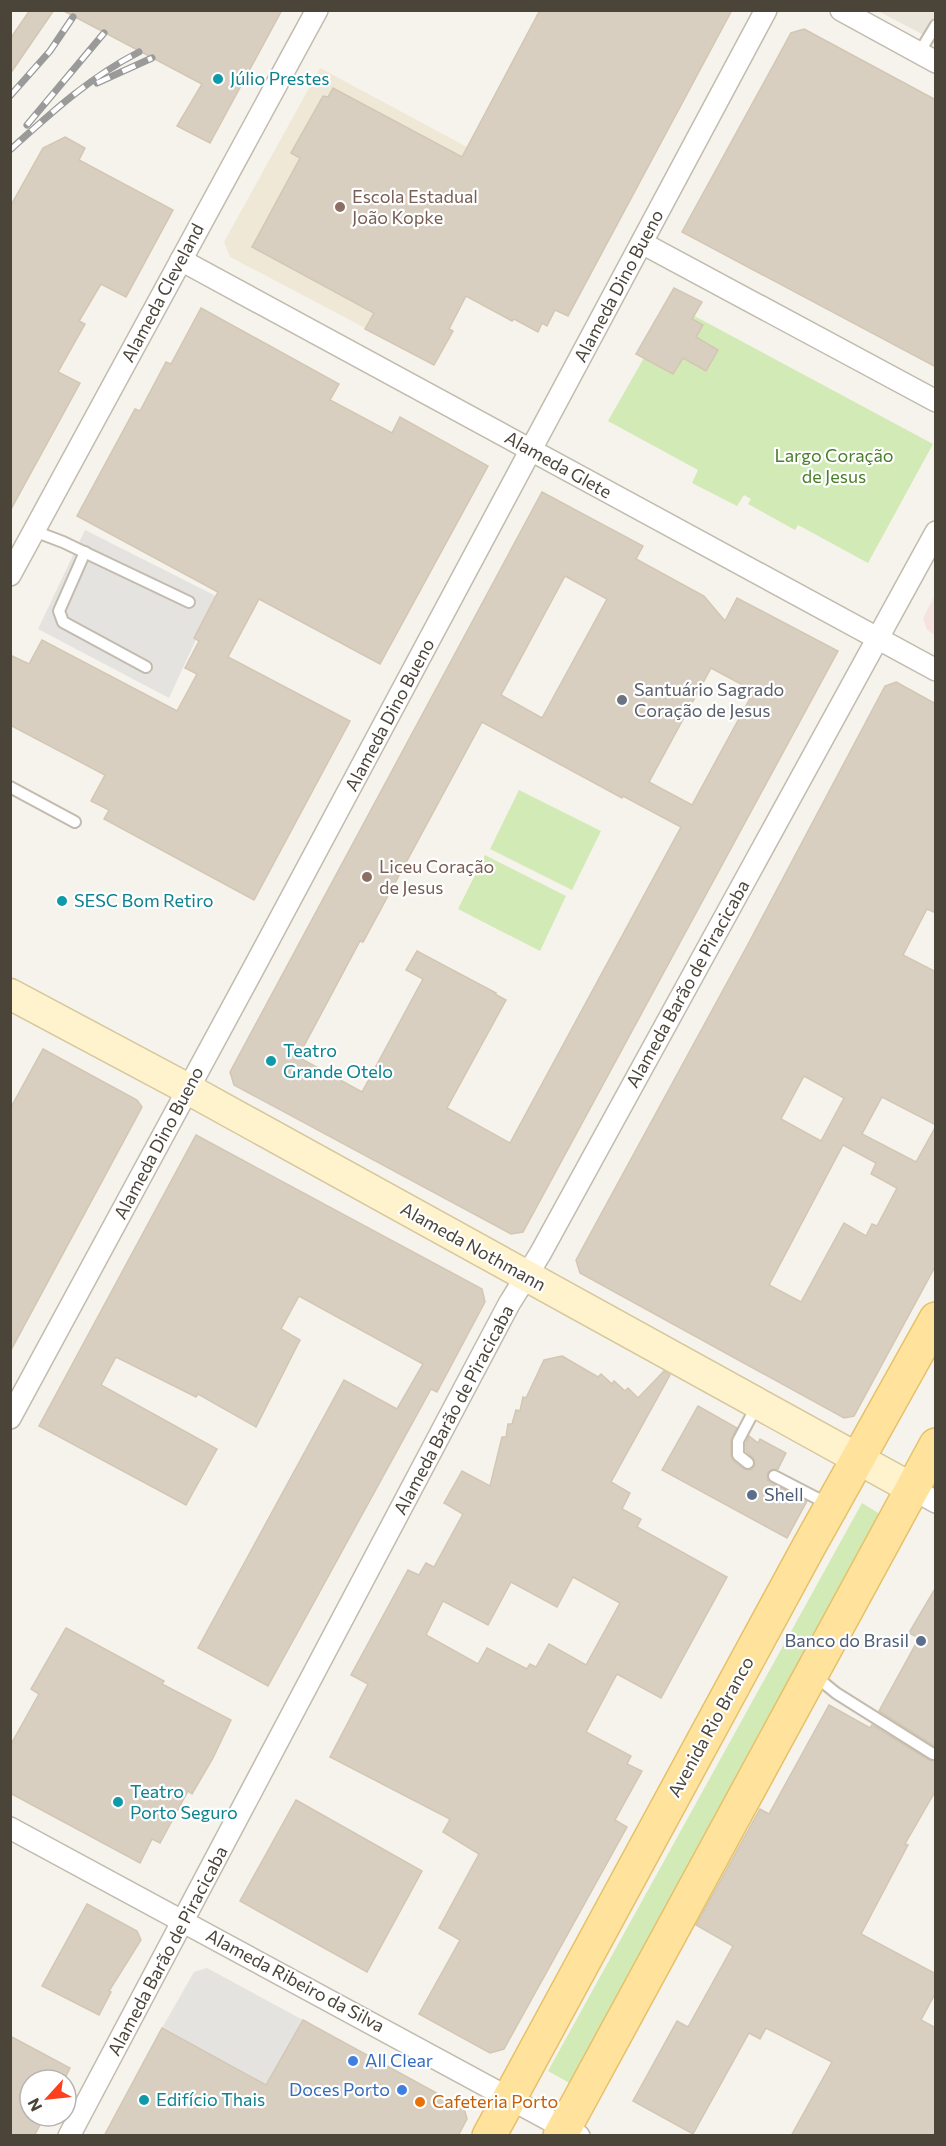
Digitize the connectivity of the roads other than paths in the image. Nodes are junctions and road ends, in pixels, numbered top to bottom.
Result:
1 (317, 10) edge
2 (766, 10) edge
3 (841, 10) edge
4 (936, 25) edge
5 (927, 58) edge
6 (642, 243) junction
7 (181, 260) junction
8 (936, 401) edge
9 (531, 451) junction
10 (34, 531) junction
11 (936, 532) edge
12 (85, 552) junction
13 (10, 575) edge
14 (189, 602) dead end
15 (878, 639) junction
16 (146, 667) dead end
17 (936, 670) edge
18 (10, 787) edge
19 (75, 822) dead end
20 (10, 994) edge
21 (188, 1089) junction
22 (526, 1276) junction
23 (936, 1319) edge
24 (758, 1404) junction
25 (10, 1418) edge
26 (936, 1445) edge
27 (857, 1459) junction
28 (748, 1463) dead end
29 (774, 1476) dead end
30 (923, 1495) edge
31 (831, 1506) junction
32 (811, 1673) junction
33 (933, 1754) dead end
34 (10, 1828) edge
35 (184, 1922) junction
36 (509, 2097) junction
37 (568, 2133) edge
38 (69, 2136) edge
39 (489, 2136) edge

1 - 7 street, Alameda Cleveland
2 - 6 street, Alameda Dino Bueno
3 - 5 street
4 - 5 lane
6 - 8 street
6 - 9 street, Alameda Dino Bueno
7 - 9 street, Alameda Glete
7 - 10 street, Alameda Cleveland
9 - 15 street, Alameda Glete
9 - 21 street, Alameda Dino Bueno
10 - 12 lane
10 - 13 street, Alameda Cleveland
11 - 15 street, Alameda Barão de Piracicaba
12 - 14 lane
12 - 16 lane
15 - 17 street, Alameda Glete
15 - 22 street, Alameda Barão de Piracicaba
18 - 19 lane
20 - 21 street, Alameda Nothmann
21 - 22 street, Alameda Nothmann
21 - 25 street, Alameda Dino Bueno
22 - 24 street, Alameda Nothmann
22 - 35 street, Alameda Barão de Piracicaba
23 - 27 main road, Avenida Rio Branco
24 - 27 street, Alameda Nothmann
24 - 28 lane
26 - 30 main road
27 - 30 street, Alameda Nothmann
27 - 31 main road, Avenida Rio Branco
29 - 31 lane
30 - 32 main road
31 - 36 main road, Avenida Rio Branco
32 - 33 lane
32 - 37 main road
34 - 35 street, Alameda Ribeiro da Silva
35 - 36 street, Alameda Ribeiro da Silva
35 - 38 street, Alameda Barão de Piracicaba
36 - 37 street, Alameda Ribeiro da Silva
36 - 39 main road, Avenida Rio Branco

